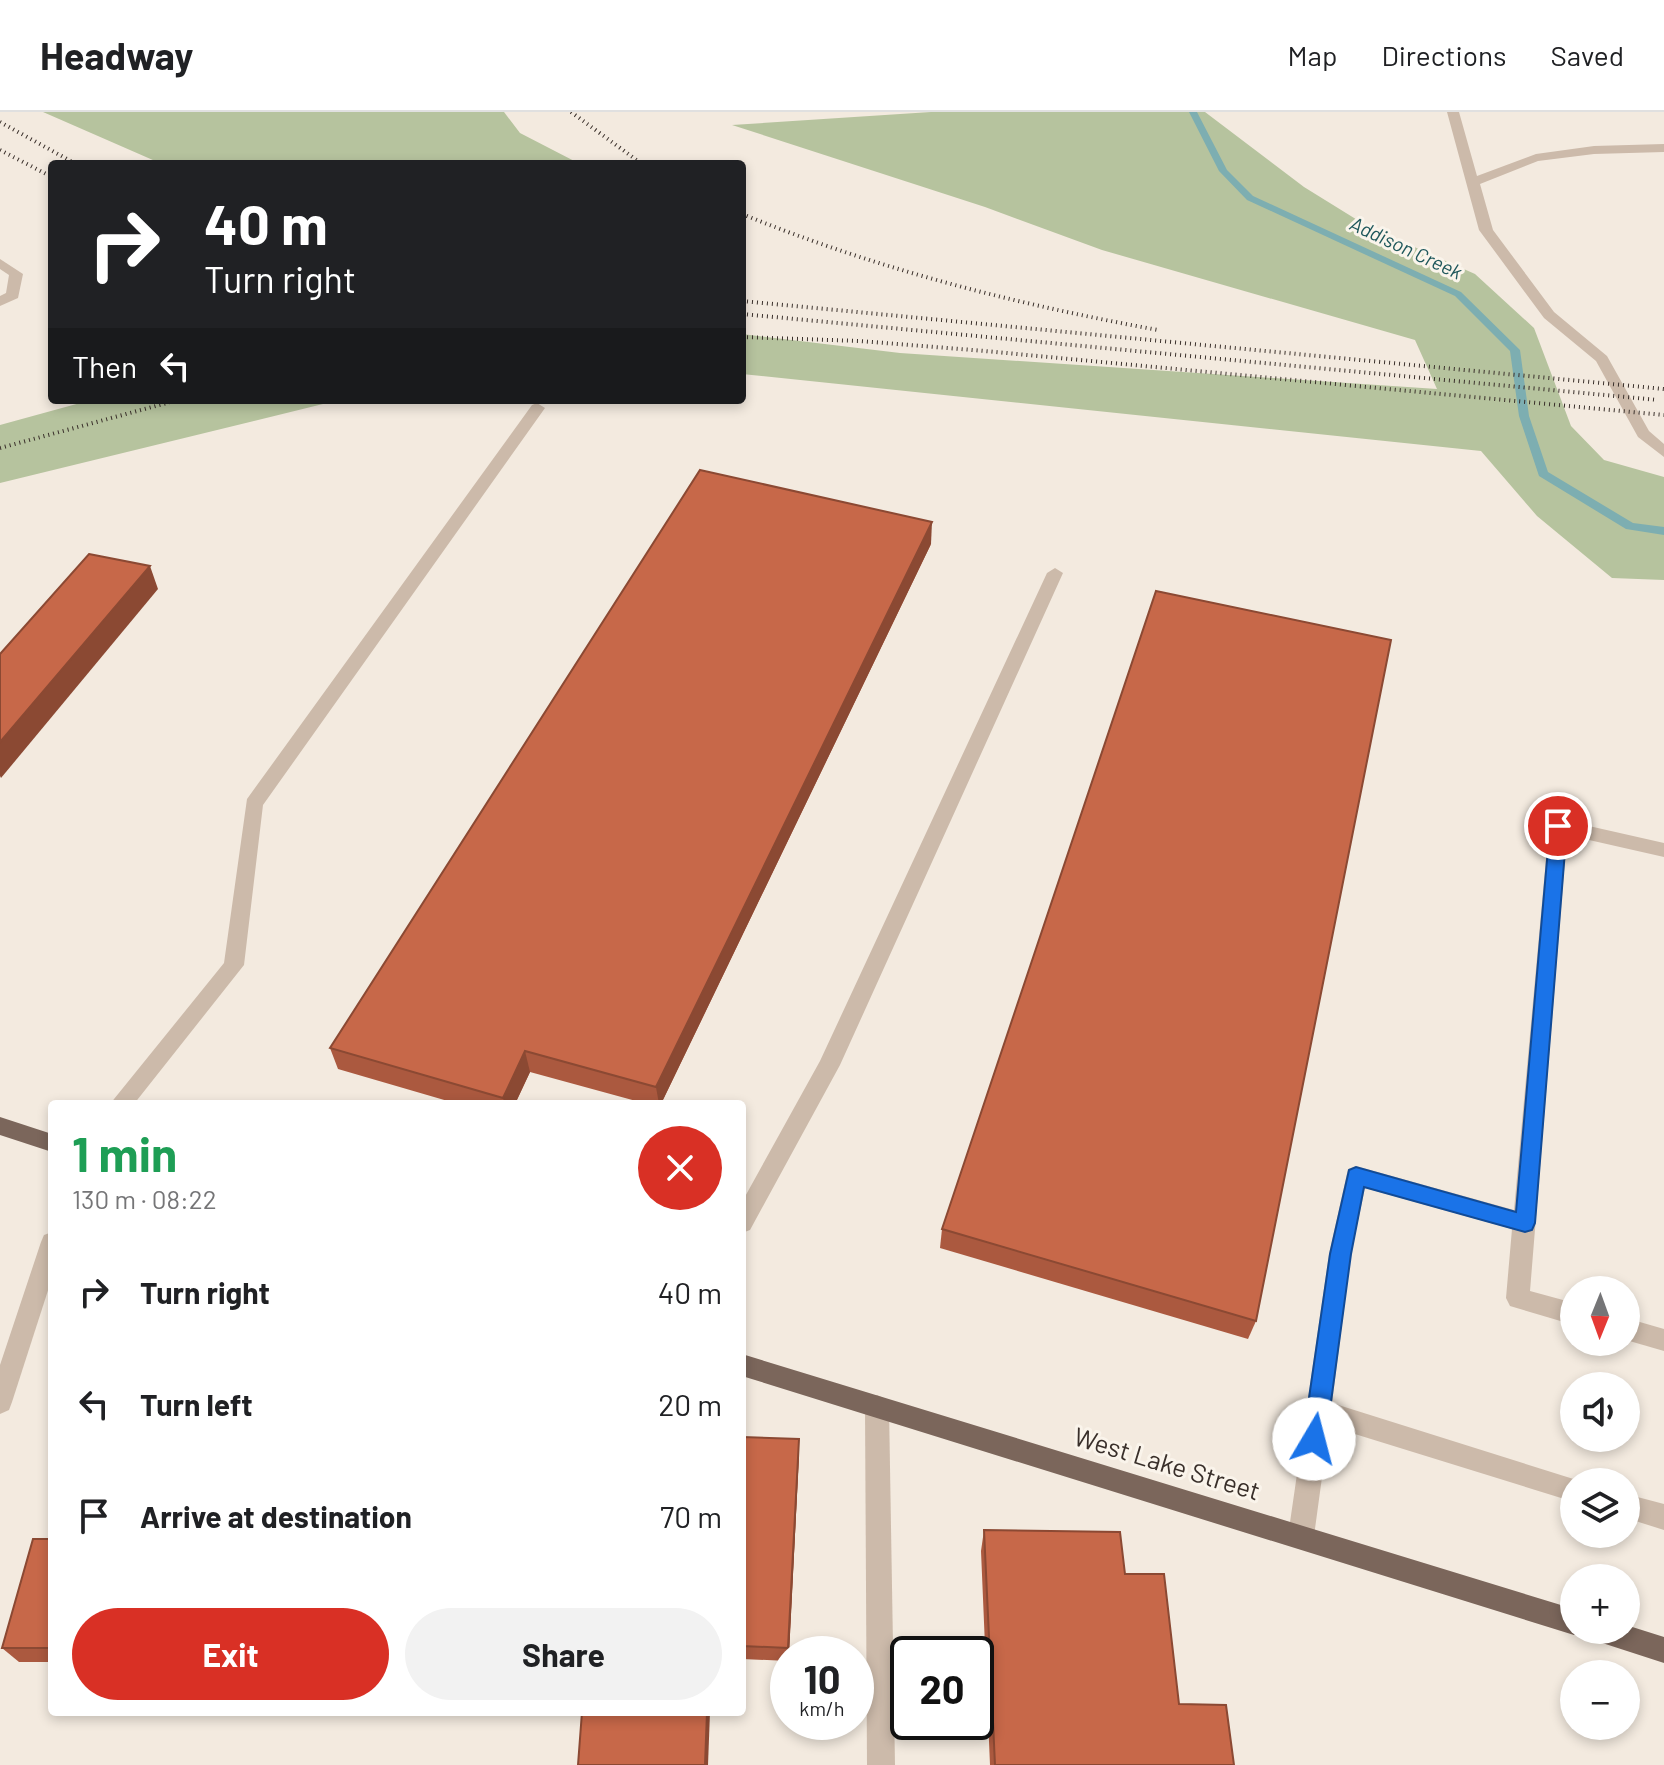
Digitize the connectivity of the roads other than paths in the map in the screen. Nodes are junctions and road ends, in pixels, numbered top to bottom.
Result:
1 (1453, 112) edge
2 (1664, 148) edge
3 (1473, 182) junction
4 (0, 263) edge
5 (0, 302) edge
6 (537, 408) dead end
7 (1664, 452) edge
8 (1055, 573) dead end
9 (1664, 850) edge
10 (124, 1100) edge
11 (0, 1126) edge
12 (48, 1142) edge
13 (746, 1216) edge
14 (1525, 1223) junction
15 (48, 1254) edge
16 (1560, 1310) edge
17 (1640, 1333) edge
18 (1664, 1340) edge
19 (746, 1366) edge
20 (0, 1402) edge
21 (877, 1407) junction
22 (1319, 1411) junction
23 (1560, 1486) edge
24 (1640, 1510) edge
25 (1664, 1517) edge
26 (1301, 1536) junction
27 (1560, 1618) edge
28 (1640, 1643) edge
29 (1664, 1650) edge
30 (881, 1765) edge

1 - 3 street
2 - 3 street
3 - 7 street
4 - 5 street
6 - 10 street
8 - 13 street
9 - 14 street
11 - 12 main road
14 - 16 street
14 - 22 street
15 - 20 street
17 - 18 street
19 - 21 main road, West Lake Street
21 - 26 main road, West Lake Street
21 - 30 street
22 - 23 street
22 - 26 street
24 - 25 street
26 - 27 main road, West Lake Street
28 - 29 main road

